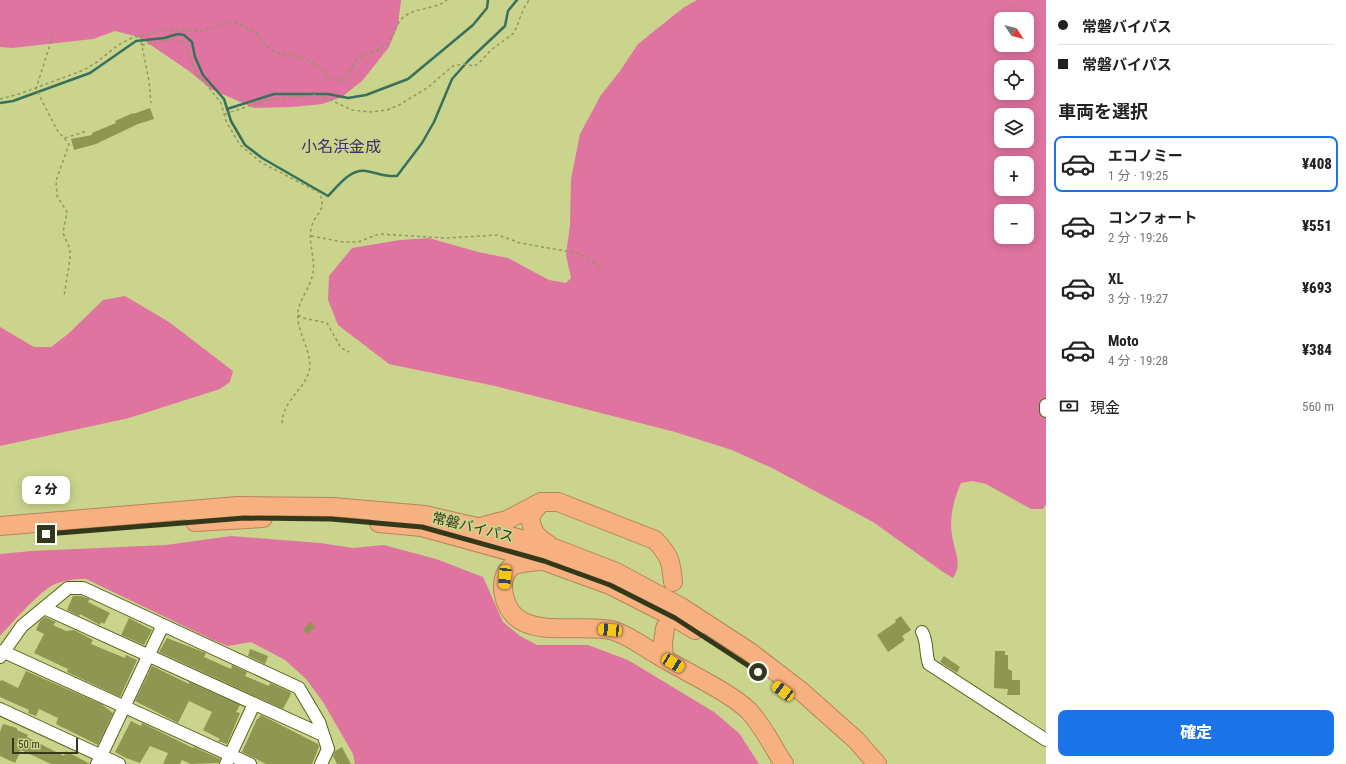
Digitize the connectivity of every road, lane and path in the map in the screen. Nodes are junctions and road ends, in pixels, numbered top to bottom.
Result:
1 (447, 0) edge
2 (529, 0) edge
3 (53, 35) dead end
4 (140, 36) junction
5 (142, 45) junction
6 (37, 87) junction
7 (0, 99) edge
8 (151, 103) dead end
9 (225, 114) junction
10 (87, 132) dead end
11 (64, 138) junction
12 (311, 236) junction
13 (603, 270) dead end
14 (64, 296) dead end
15 (298, 316) junction
16 (349, 352) dead end
17 (1046, 405) edge
18 (1046, 411) edge
19 (282, 424) dead end
20 (541, 502) junction
21 (0, 526) edge
22 (476, 534) junction
23 (0, 538) edge
24 (549, 554) junction
25 (505, 577) junction
26 (673, 582) dead end
27 (44, 608) junction
28 (163, 625) junction
29 (665, 628) dead end
30 (922, 632) dead end
31 (1, 654) edge
32 (149, 656) junction
33 (664, 659) junction
34 (254, 704) junction
35 (124, 707) junction
36 (0, 709) edge
37 (323, 735) junction
38 (1046, 740) edge
39 (228, 759) edge
40 (99, 760) edge
41 (119, 764) edge
42 (250, 764) edge
43 (321, 764) edge
44 (784, 764) edge
45 (862, 764) edge
46 (877, 764) edge

1 - 4 path
2 - 9 path
3 - 6 path
4 - 5 path
4 - 6 path
5 - 8 path
5 - 9 path
6 - 7 path
6 - 11 path
9 - 12 path
10 - 11 path
11 - 14 path
12 - 13 path
12 - 15 path
15 - 16 path
15 - 19 path
17 - 18 street
20 - 22 highway
20 - 24 highway
20 - 26 highway
21 - 22 highway, 常磐バイパス
22 - 23 highway, 常磐バイパス
22 - 24 highway, 常磐バイパス
22 - 25 highway
24 - 25 highway
24 - 45 highway, 常磐バイパス
24 - 46 highway, 常磐バイパス
25 - 33 highway
27 - 28 street
27 - 31 street
27 - 32 street
28 - 32 street
28 - 37 street
29 - 33 highway
30 - 38 street
31 - 35 street
32 - 34 street
32 - 35 street
33 - 44 highway
34 - 37 street
34 - 39 street
35 - 39 street
35 - 40 street
36 - 40 street
37 - 43 street
39 - 42 street
40 - 41 street

